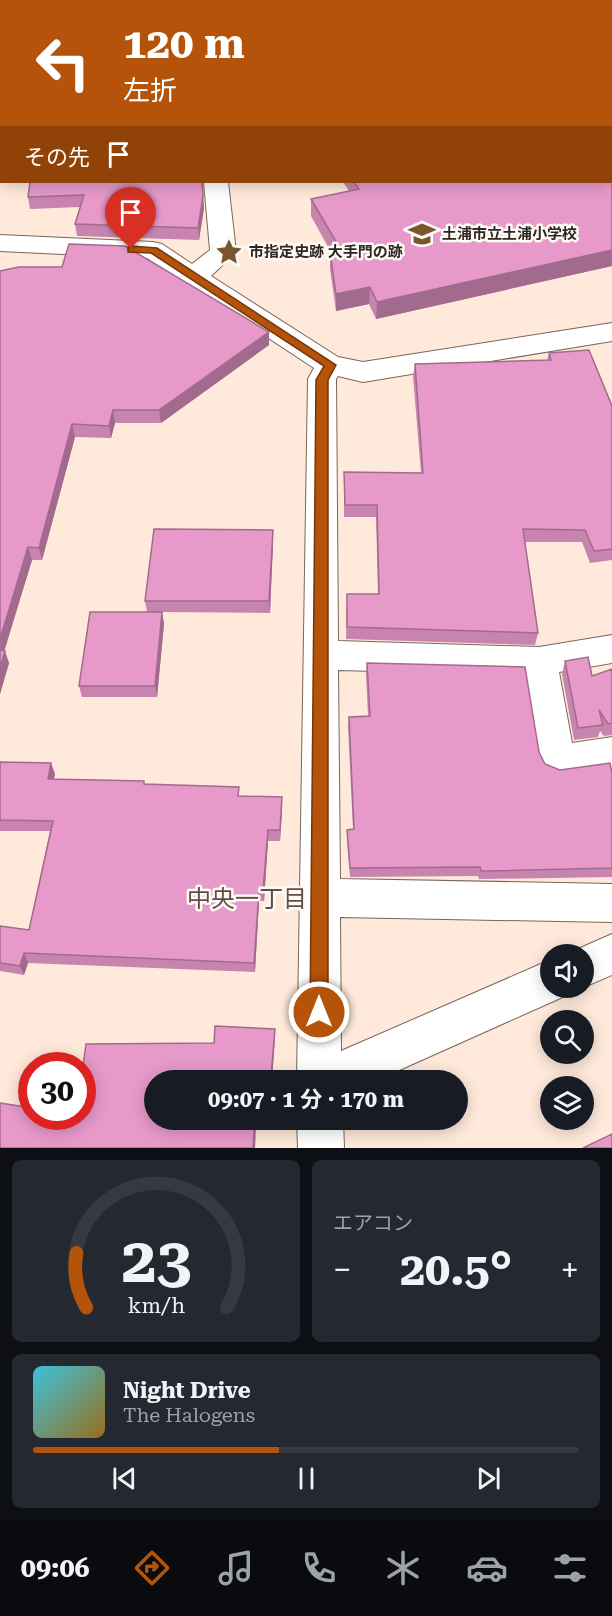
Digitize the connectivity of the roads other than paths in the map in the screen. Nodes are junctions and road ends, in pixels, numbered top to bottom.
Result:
1 (216, 183) edge
2 (0, 243) edge
3 (194, 276) junction
4 (612, 332) edge
5 (330, 365) junction
6 (612, 650) edge
7 (321, 655) junction
8 (539, 661) junction
9 (612, 753) edge
10 (318, 898) junction
11 (612, 903) edge
12 (612, 954) edge
13 (594, 962) edge
14 (540, 985) edge
15 (320, 1070) edge
16 (350, 1070) edge
17 (320, 1130) edge
18 (321, 1148) edge

1 - 3 street
2 - 3 street
3 - 5 street
4 - 5 street
5 - 7 street
6 - 8 street
7 - 8 street
7 - 10 street
8 - 9 street
10 - 11 street
10 - 15 street
12 - 13 street
14 - 16 street
17 - 18 street

